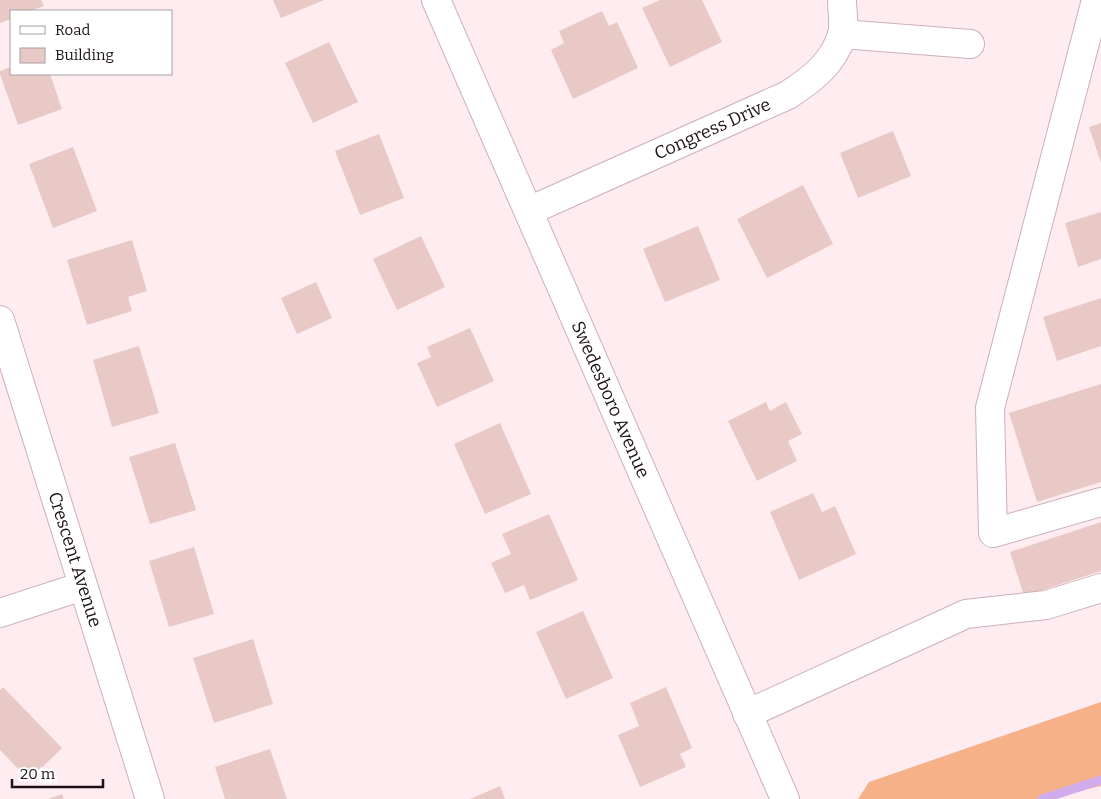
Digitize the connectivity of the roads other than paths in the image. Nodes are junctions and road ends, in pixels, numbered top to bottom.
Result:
1 (436, 0) edge
2 (842, 0) edge
3 (1096, 0) edge
4 (842, 34) junction
5 (970, 44) dead end
6 (529, 210) junction
7 (0, 320) edge
8 (1101, 502) edge
9 (83, 586) junction
10 (1101, 588) edge
11 (0, 613) edge
12 (746, 714) junction
13 (150, 799) edge
14 (785, 799) edge

1 - 6 street, Swedesboro Avenue
2 - 4 street, Congress Drive
3 - 8 street
4 - 5 street
4 - 6 street, Congress Drive
6 - 12 street, Swedesboro Avenue
7 - 9 street, Crescent Avenue
9 - 11 street
9 - 13 street, Crescent Avenue
10 - 12 street
12 - 14 street, Swedesboro Avenue

